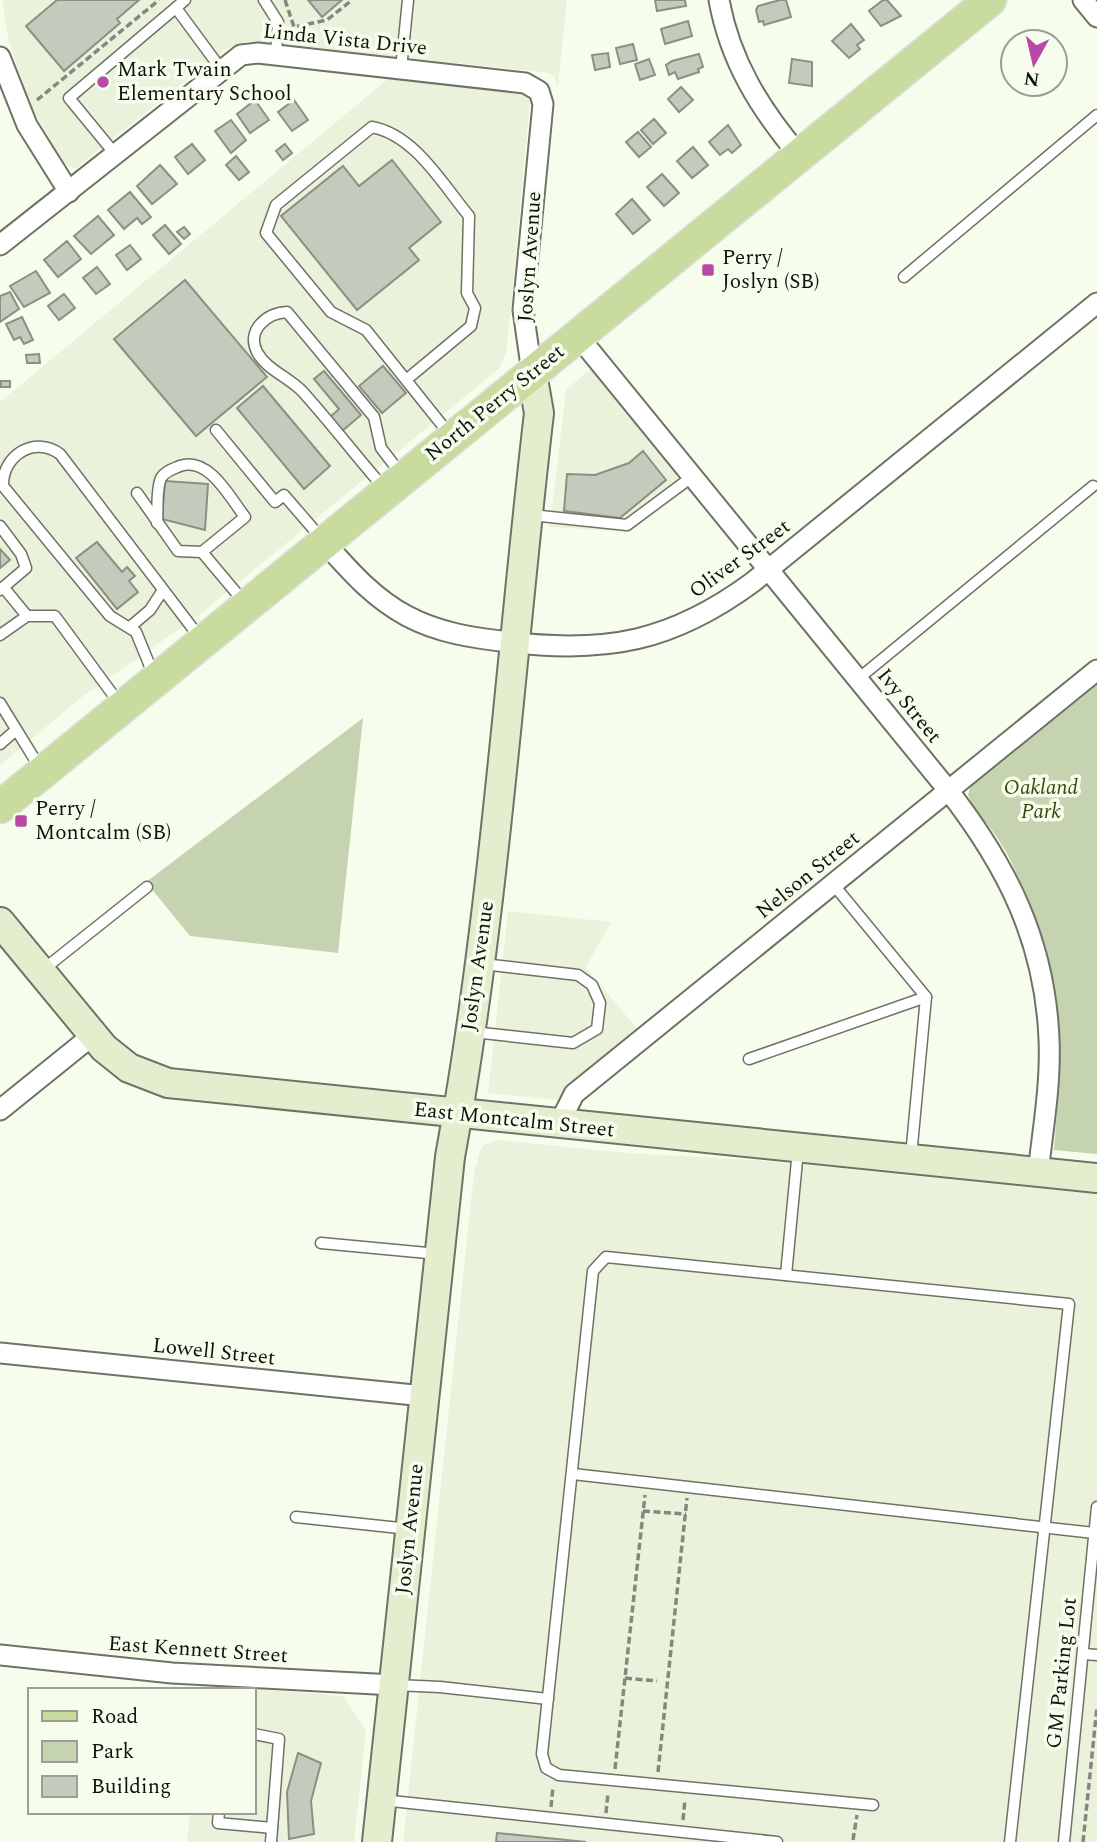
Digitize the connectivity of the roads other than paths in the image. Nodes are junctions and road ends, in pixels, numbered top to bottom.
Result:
1 (185, 0) edge
2 (264, 0) edge
3 (408, 0) edge
4 (719, 0) edge
5 (990, 0) edge
6 (1083, 0) edge
7 (176, 8) junction
8 (1097, 17) edge
9 (276, 55) junction
10 (0, 57) edge
11 (221, 69) junction
12 (401, 69) junction
13 (539, 91) joint
14 (1097, 115) edge
15 (115, 154) junction
16 (799, 155) junction
17 (69, 192) junction
18 (0, 245) edge
19 (904, 277) dead end
20 (1097, 303) edge
21 (578, 335) junction
22 (531, 373) junction
23 (405, 380) junction
24 (216, 430) dead end
25 (452, 438) junction
26 (693, 476) junction
27 (395, 484) junction
28 (1093, 486) dead end
29 (137, 493) dead end
30 (528, 514) junction
31 (157, 523) junction
32 (0, 526) edge
33 (324, 542) junction
34 (202, 552) junction
35 (769, 569) junction
36 (2, 589) edge
37 (163, 590) junction
38 (246, 605) junction
39 (27, 616) junction
40 (130, 626) junction
41 (0, 635) edge
42 (202, 641) junction
43 (514, 643) junction
44 (1097, 670) edge
45 (858, 679) junction
46 (155, 680) junction
47 (0, 703) edge
48 (122, 707) junction
49 (16, 730) junction
50 (0, 744) edge
51 (42, 772) junction
52 (948, 790) junction
53 (0, 807) edge
54 (833, 884) junction
55 (146, 887) dead end
56 (0, 922) edge
57 (479, 963) junction
58 (40, 972) junction
59 (926, 997) junction
60 (469, 1031) junction
61 (93, 1035) junction
62 (748, 1059) dead end
63 (0, 1110) edge
64 (457, 1114) junction
65 (559, 1124) junction
66 (798, 1148) junction
67 (911, 1160) junction
68 (1038, 1172) junction
69 (1097, 1178) edge
70 (321, 1243) dead end
71 (439, 1254) junction
72 (786, 1275) junction
73 (0, 1353) edge
74 (424, 1396) junction
75 (573, 1474) junction
76 (1097, 1507) edge
77 (296, 1517) dead end
78 (1043, 1528) junction
79 (410, 1529) junction
80 (1094, 1533) junction
81 (1083, 1654) junction
82 (0, 1655) edge
83 (1097, 1655) edge
84 (229, 1682) edge
85 (394, 1685) junction
86 (548, 1699) junction
87 (256, 1734) edge
88 (382, 1800) junction
89 (873, 1805) dead end
90 (219, 1814) edge
91 (272, 1828) junction
92 (271, 1842) edge
93 (377, 1842) edge
94 (778, 1842) edge
95 (1010, 1842) edge
96 (1064, 1842) edge

1 - 7 lane
2 - 9 lane
3 - 12 lane
4 - 16 street
5 - 16 main road, North Perry Street
6 - 8 street
7 - 11 lane
7 - 15 lane
9 - 11 street, Linda Vista Drive
9 - 12 street, Linda Vista Drive
10 - 17 street
11 - 15 street, Linda Vista Drive
12 - 13 street, Linda Vista Drive
13 - 22 street, Joslyn Avenue
14 - 19 lane
15 - 17 street, Linda Vista Drive
16 - 21 main road, North Perry Street
17 - 18 street, Linda Vista Drive
20 - 35 street, Oliver Street
21 - 22 main road, North Perry Street
21 - 26 street, Ivy Street
22 - 25 main road, North Perry Street
22 - 30 main road, Joslyn Avenue
23 - 23 lane
23 - 25 lane
24 - 33 lane
25 - 27 main road, North Perry Street
26 - 30 lane
26 - 35 street, Ivy Street
27 - 27 lane
27 - 33 main road, North Perry Street
28 - 45 lane
29 - 31 lane
30 - 43 main road, Joslyn Avenue
31 - 34 lane
31 - 34 lane
32 - 36 lane
33 - 38 main road, North Perry Street
33 - 43 street, Oliver Street
34 - 38 lane
35 - 43 street, Oliver Street
35 - 45 street, Ivy Street
36 - 39 lane
37 - 40 lane
37 - 40 lane
37 - 42 lane
38 - 42 main road, North Perry Street
39 - 41 lane
39 - 48 lane
40 - 46 lane
42 - 46 main road, North Perry Street
43 - 57 main road, Joslyn Avenue
44 - 52 street, Nelson Street
45 - 52 street, Ivy Street
46 - 48 main road, North Perry Street
47 - 49 lane
48 - 51 main road, North Perry Street
49 - 50 lane
49 - 51 lane
51 - 53 main road, North Perry Street
52 - 54 street, Nelson Street
52 - 68 street, Ivy Street
54 - 59 lane
54 - 65 street, Nelson Street
55 - 58 lane
56 - 58 main road, East Montcalm Street
57 - 60 main road, Joslyn Avenue
57 - 60 lane
58 - 61 main road, East Montcalm Street
59 - 62 lane
59 - 67 lane
60 - 64 main road, Joslyn Avenue
61 - 63 street
61 - 64 main road, East Montcalm Street
64 - 65 main road, East Montcalm Street
64 - 71 main road, Joslyn Avenue
65 - 66 main road, East Montcalm Street
66 - 67 main road, East Montcalm Street
66 - 72 lane
67 - 68 main road, East Montcalm Street
68 - 69 main road, East Montcalm Street
70 - 71 lane
71 - 74 main road, Joslyn Avenue
72 - 75 lane
72 - 78 lane
73 - 74 street, Lowell Street
74 - 79 main road, Joslyn Avenue
75 - 78 lane
75 - 86 lane
76 - 80 lane, GM Parking Lot
77 - 79 lane
78 - 80 lane
78 - 95 lane
79 - 85 main road, Joslyn Avenue
80 - 81 lane, GM Parking Lot
81 - 83 lane
81 - 96 lane, GM Parking Lot
82 - 84 street, East Kennett Street
84 - 85 street, East Kennett Street
85 - 86 lane
85 - 88 main road, Joslyn Avenue
86 - 89 lane
87 - 91 lane
88 - 93 main road, Joslyn Avenue
88 - 94 lane
90 - 91 lane
91 - 92 lane

